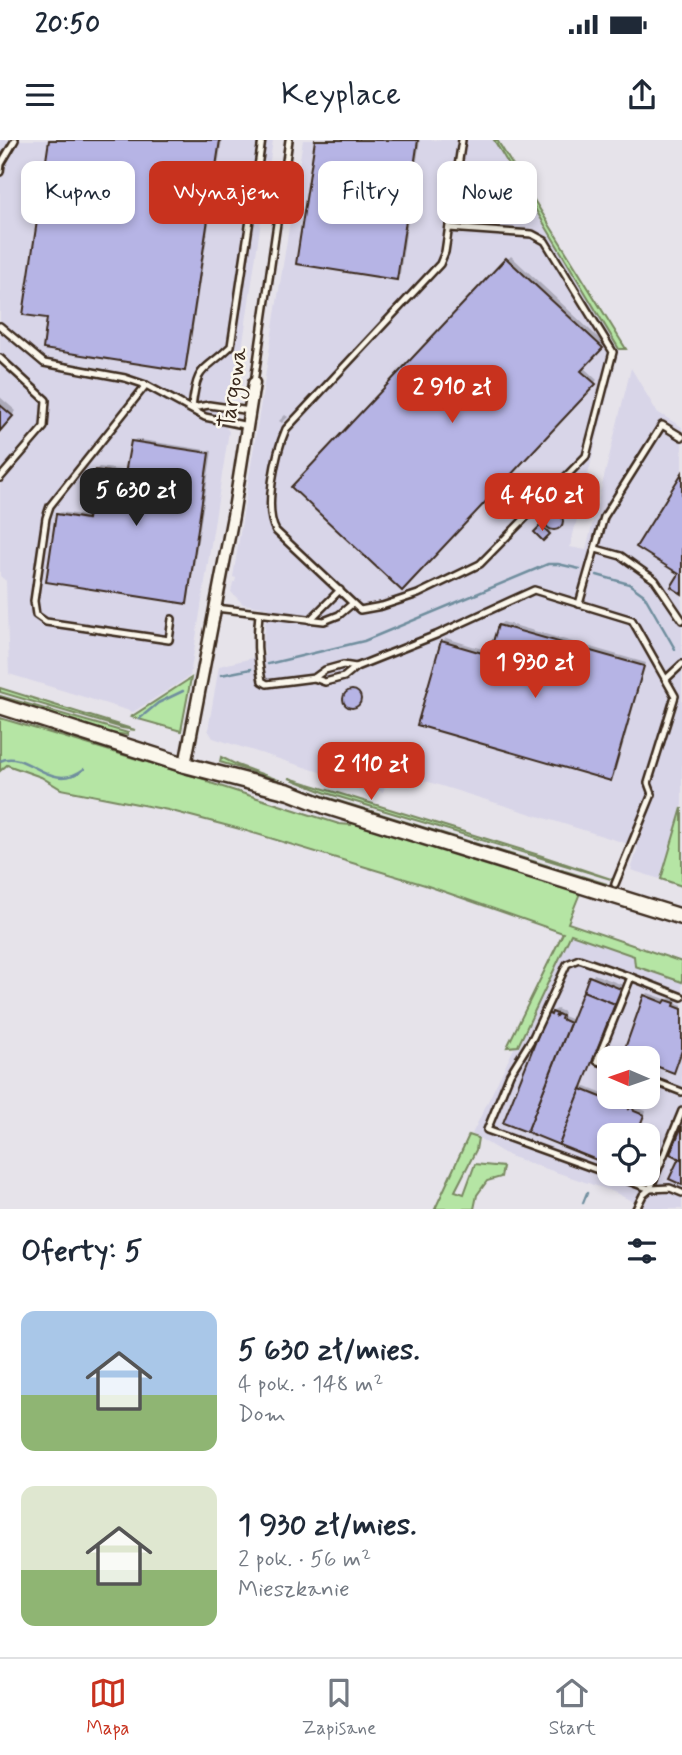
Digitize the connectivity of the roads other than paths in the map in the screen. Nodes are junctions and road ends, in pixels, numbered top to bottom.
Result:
1 (15, 140) edge
2 (262, 140) edge
3 (289, 140) edge
4 (463, 140) edge
5 (0, 172) edge
6 (449, 228) junction
7 (0, 326) edge
8 (0, 358) edge
9 (254, 383) joint
10 (146, 385) junction
11 (192, 408) junction
12 (250, 411) junction
13 (248, 426) junction
14 (682, 437) edge
15 (0, 478) edge
16 (596, 549) junction
17 (340, 590) junction
18 (352, 604) junction
19 (579, 604) junction
20 (216, 607) junction
21 (259, 614) junction
22 (172, 619) dead end
23 (310, 620) junction
24 (682, 620) edge
25 (682, 664) edge
26 (356, 667) junction
27 (314, 678) junction
28 (666, 679) junction
29 (0, 706) edge
30 (185, 765) junction
31 (615, 884) dead end
32 (682, 917) edge
33 (631, 977) junction
34 (682, 997) edge
35 (603, 1046) edge
36 (660, 1084) edge
37 (682, 1092) edge
38 (682, 1111) edge
39 (597, 1170) edge
40 (642, 1186) edge
41 (650, 1189) junction
42 (682, 1193) edge
43 (636, 1209) edge

1 - 5 lane
2 - 11 lane
3 - 9 lane, Targowa
4 - 6 lane
6 - 17 lane
6 - 18 lane
7 - 10 lane
8 - 15 lane
9 - 12 street, Targowa
10 - 11 lane
10 - 22 lane
11 - 12 lane
11 - 13 lane
12 - 13 street, Targowa
13 - 20 street, Targowa
14 - 16 lane
16 - 19 lane
16 - 24 lane
17 - 18 lane
17 - 23 lane
18 - 23 lane
19 - 26 lane
19 - 28 lane
20 - 21 lane
20 - 30 street, Targowa
21 - 23 lane
21 - 27 lane
25 - 28 lane
26 - 27 lane
26 - 27 lane
28 - 31 lane
29 - 30 main road
30 - 32 main road
33 - 34 lane
33 - 35 lane
33 - 39 lane
36 - 37 lane
38 - 41 lane
40 - 41 lane
41 - 42 lane
41 - 43 lane

